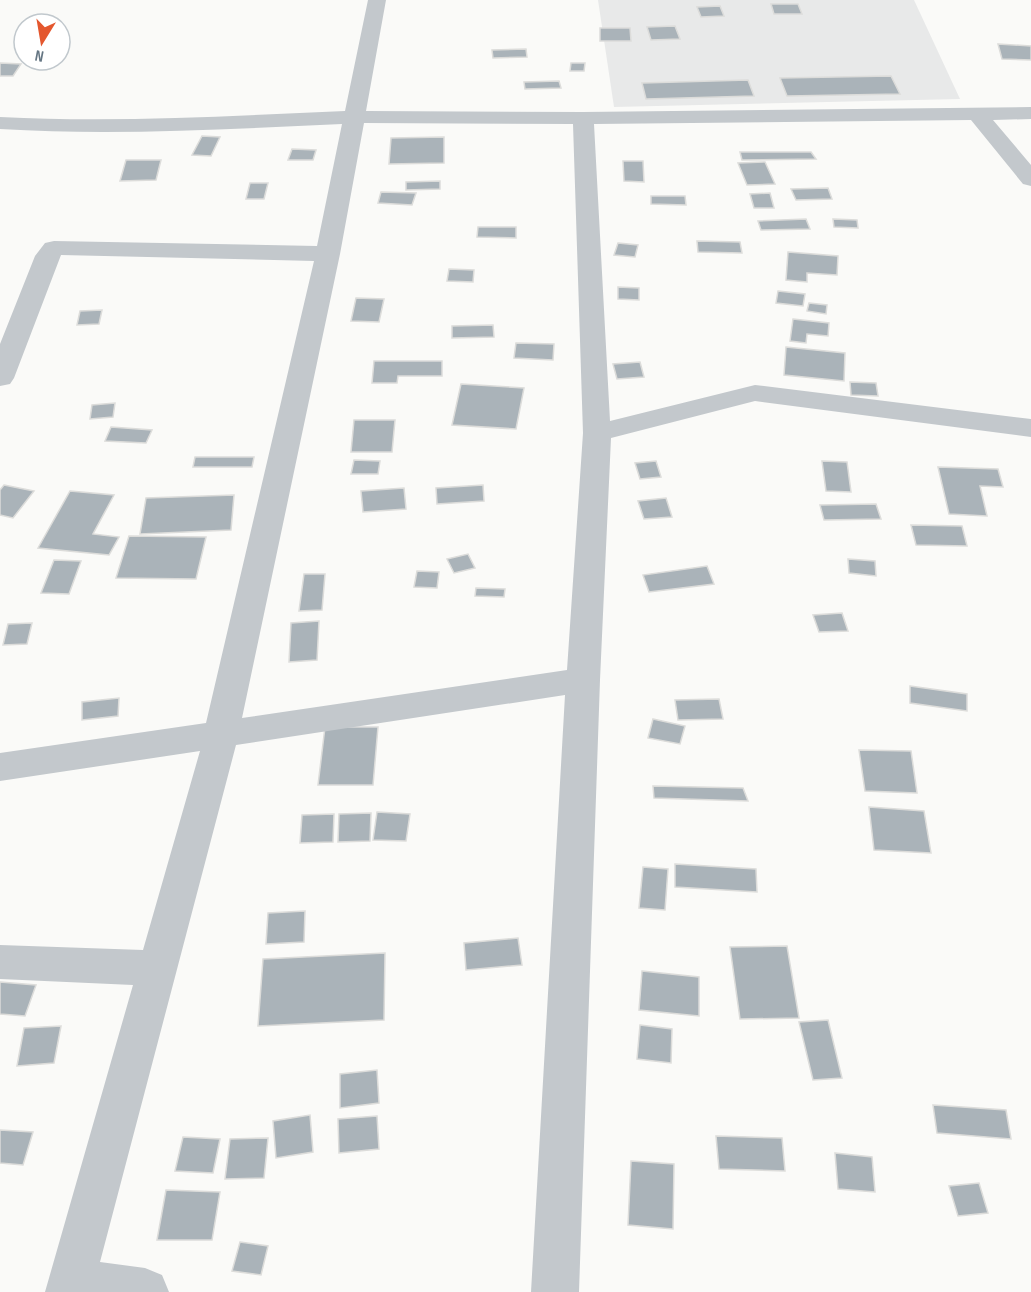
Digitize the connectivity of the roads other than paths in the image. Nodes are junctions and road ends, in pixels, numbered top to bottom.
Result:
1 (377, 0) edge
2 (1031, 113) edge
3 (977, 114) junction
4 (354, 117) junction
5 (583, 118) junction
6 (0, 123) edge
7 (1031, 179) edge
8 (328, 254) junction
9 (0, 378) edge
10 (1031, 428) edge
11 (597, 433) junction
12 (583, 680) junction
13 (221, 734) junction
14 (0, 767) edge
15 (0, 962) edge
16 (158, 968) junction
17 (71, 1287) edge
18 (145, 1292) edge
19 (555, 1292) edge

1 - 4 street
2 - 3 street
3 - 5 street
3 - 7 street
4 - 5 street
4 - 6 street
4 - 8 street
5 - 11 street
8 - 9 street
8 - 13 street
10 - 11 street
11 - 12 street
12 - 13 street
12 - 19 street
13 - 14 street
13 - 16 street
15 - 16 street
16 - 17 street
17 - 18 street

